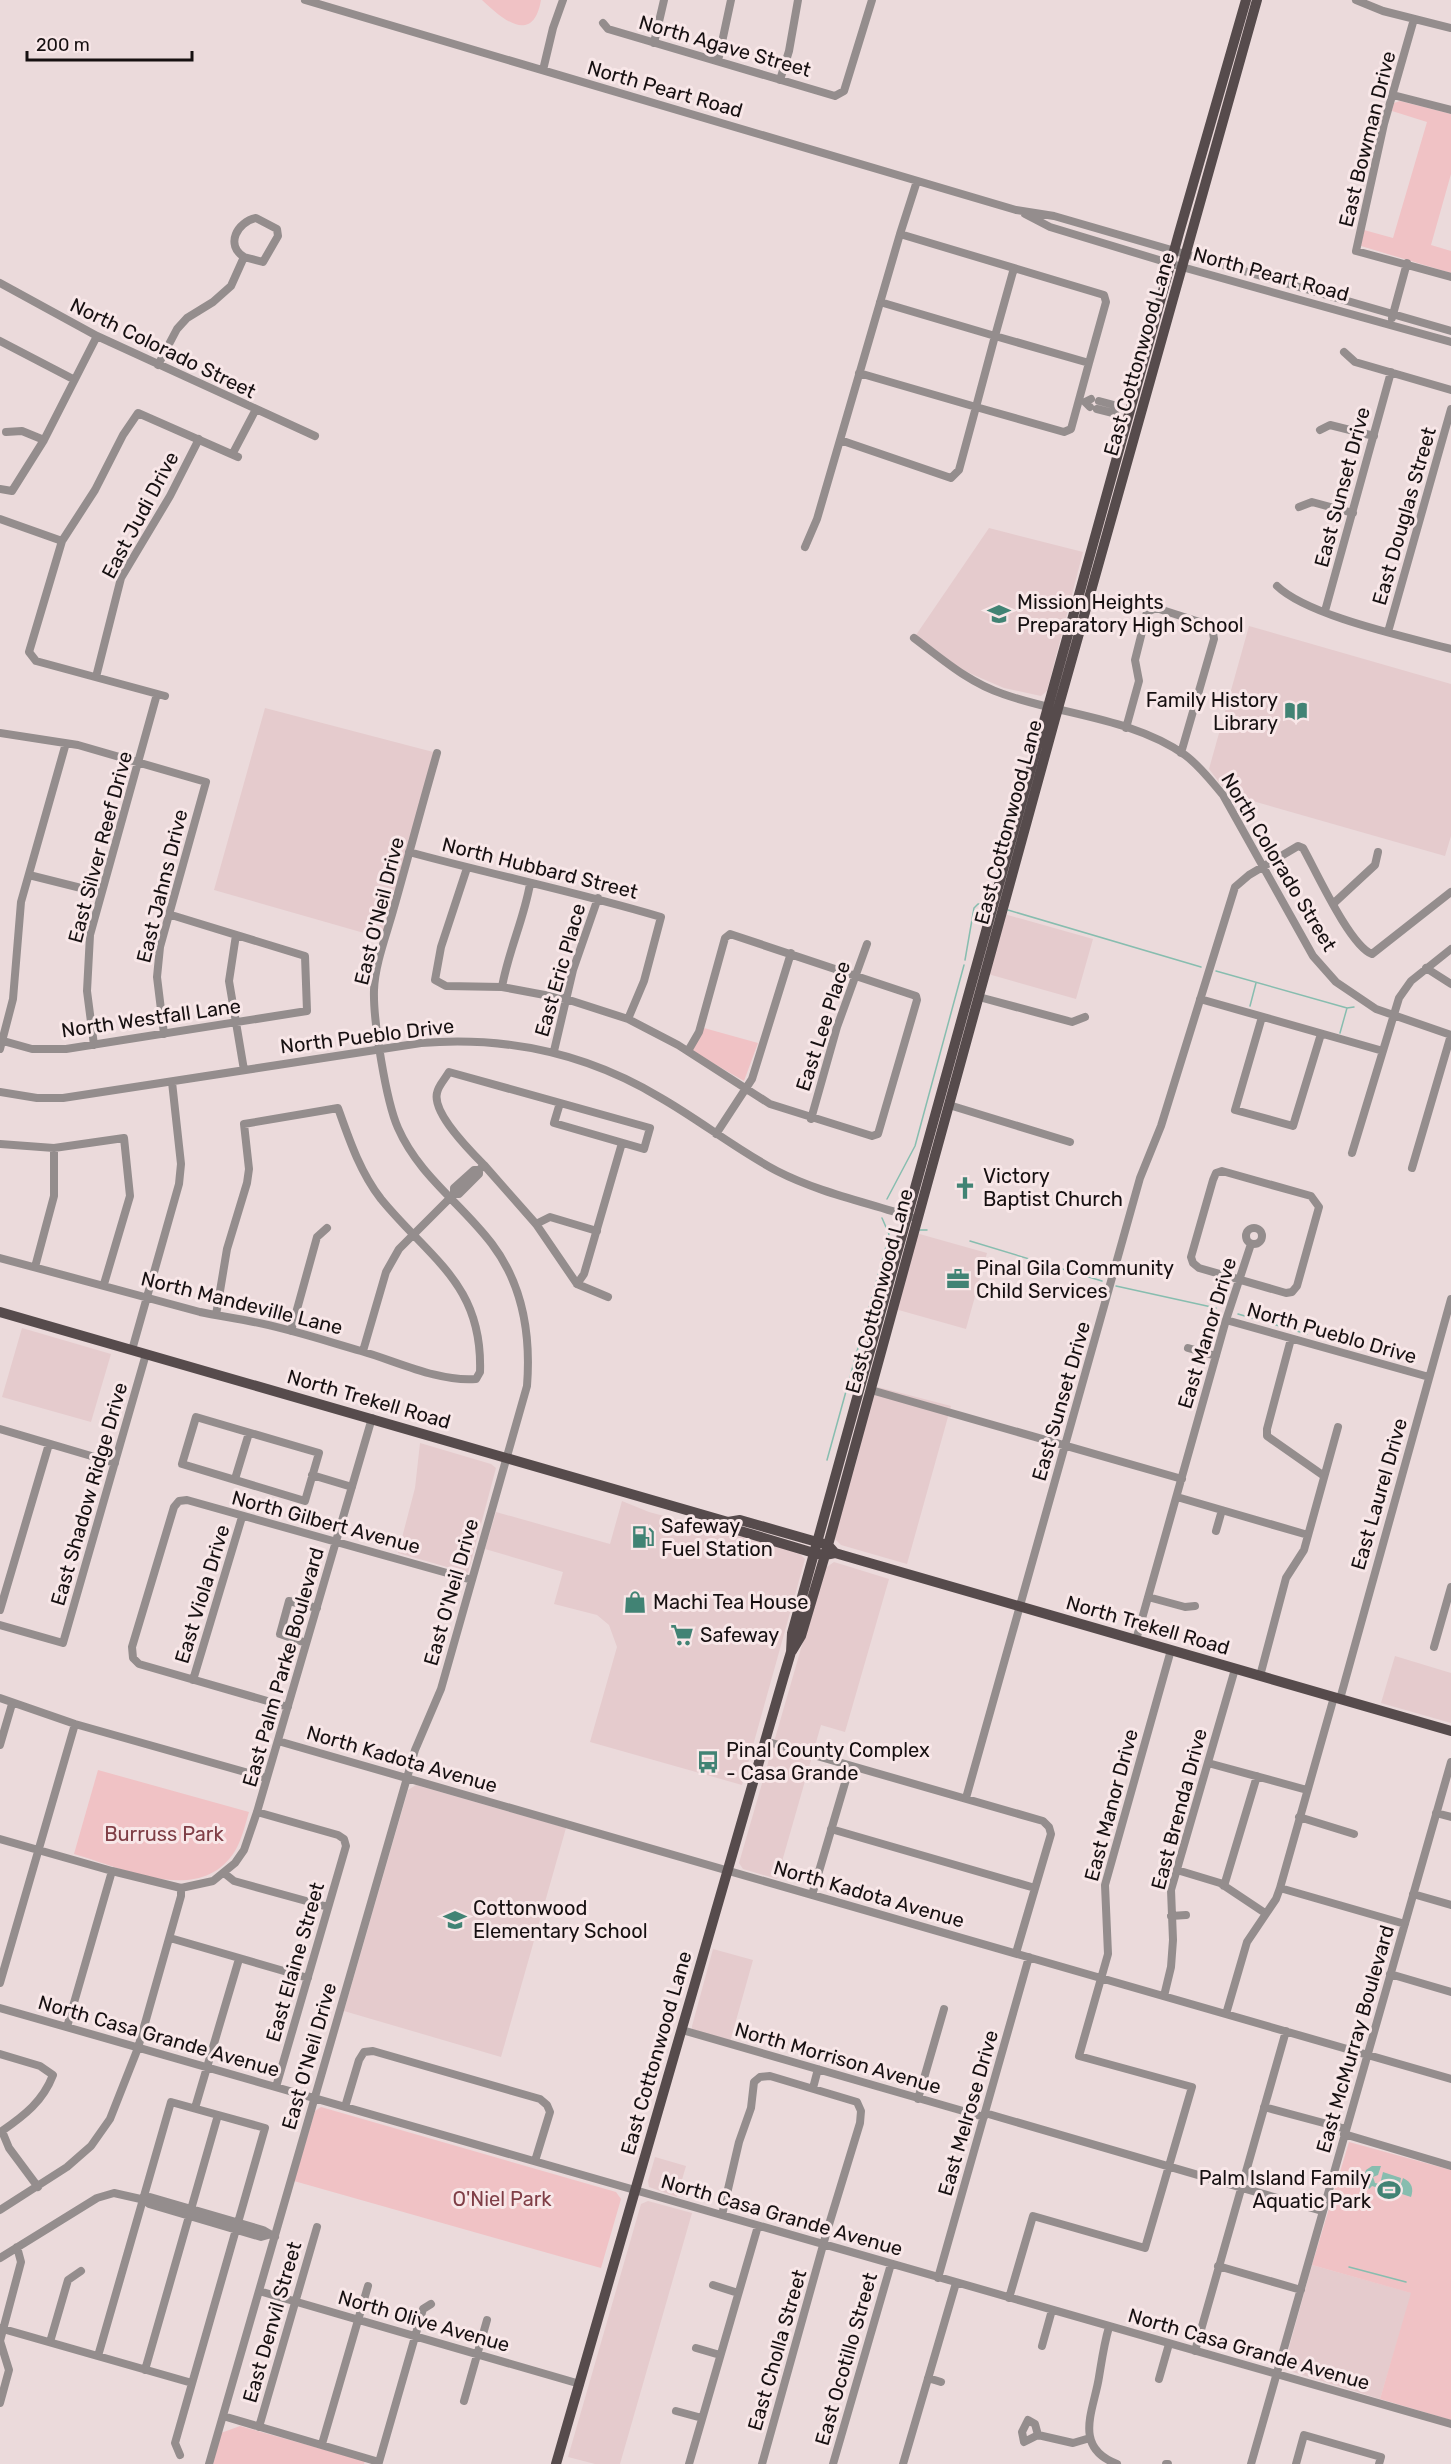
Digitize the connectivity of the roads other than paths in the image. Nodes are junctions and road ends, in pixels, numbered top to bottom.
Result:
1 (305, 0) edge
2 (563, 0) edge
3 (664, 0) edge
4 (731, 0) edge
5 (798, 0) edge
6 (872, 0) edge
7 (1246, 0) edge
8 (1257, 0) edge
9 (1356, 0) edge
10 (1414, 19) junction
11 (603, 23) dead end
12 (1451, 28) edge
13 (654, 43) junction
14 (718, 61) junction
15 (543, 70) junction
16 (780, 80) junction
17 (1393, 95) junction
18 (1451, 110) edge
19 (917, 181) junction
20 (1016, 210) junction
21 (900, 234) junction
22 (1180, 252) junction
23 (244, 257) junction
24 (1407, 263) junction
25 (1177, 266) junction
26 (1014, 268) junction
27 (1451, 277) edge
28 (0, 283) edge
29 (880, 302) junction
30 (1393, 314) junction
31 (1390, 324) junction
32 (1451, 331) edge
33 (97, 336) junction
34 (995, 336) junction
35 (0, 341) edge
36 (1451, 342) edge
37 (1344, 352) dead end
38 (1089, 363) junction
39 (158, 365) junction
40 (1391, 372) junction
41 (859, 374) junction
42 (73, 380) junction
43 (1451, 390) edge
44 (1093, 404) junction
45 (976, 407) junction
46 (1451, 409) edge
47 (255, 411) junction
48 (1130, 414) junction
49 (1320, 430) dead end
50 (6, 432) dead end
51 (315, 436) dead end
52 (1374, 436) junction
53 (199, 439) junction
54 (44, 440) junction
55 (840, 440) junction
56 (2, 490) edge
57 (1299, 507) dead end
58 (1353, 513) junction
59 (0, 519) edge
60 (62, 542) junction
61 (805, 548) dead end
62 (1277, 586) dead end
63 (1325, 611) junction
64 (1388, 632) junction
65 (914, 638) dead end
66 (1451, 649) edge
67 (96, 677) junction
68 (1053, 708) junction
69 (1126, 728) junction
70 (0, 733) edge
71 (66, 744) junction
72 (437, 753) dead end
73 (1181, 753) junction
74 (139, 763) junction
75 (410, 852) junction
76 (1378, 852) dead end
77 (1263, 867) junction
78 (467, 868) junction
79 (28, 875) junction
80 (530, 884) junction
81 (101, 893) junction
82 (1448, 895) edge
83 (598, 898) junction
84 (1334, 903) junction
85 (1451, 905) edge
86 (168, 914) junction
87 (236, 935) junction
88 (867, 944) dead end
89 (1451, 949) edge
90 (791, 953) junction
91 (1426, 968) junction
92 (856, 976) junction
93 (1451, 984) edge
94 (502, 987) junction
95 (979, 997) junction
96 (566, 999) junction
97 (1200, 999) junction
98 (1393, 1015) junction
99 (1085, 1017) dead end
100 (1262, 1017) junction
101 (628, 1019) junction
102 (236, 1023) junction
103 (164, 1034) junction
104 (1321, 1034) junction
105 (1451, 1035) edge
106 (1, 1044) edge
107 (94, 1045) junction
108 (381, 1049) junction
109 (554, 1051) junction
110 (688, 1051) junction
111 (1383, 1051) junction
112 (244, 1070) junction
113 (172, 1082) junction
114 (746, 1088) junction
115 (0, 1092) edge
116 (560, 1103) junction
117 (949, 1105) junction
118 (811, 1119) junction
119 (716, 1134) junction
120 (1070, 1142) dead end
121 (622, 1143) junction
122 (0, 1144) edge
123 (54, 1148) junction
124 (1353, 1153) dead end
125 (481, 1168) junction
126 (1412, 1168) dead end
127 (451, 1197) junction
128 (912, 1217) junction
129 (536, 1224) junction
130 (327, 1228) dead end
131 (597, 1231) junction
132 (413, 1234) junction
133 (1251, 1244) dead end
134 (0, 1258) edge
135 (35, 1267) junction
136 (1241, 1280) junction
137 (104, 1284) junction
138 (577, 1284) junction
139 (147, 1296) junction
140 (608, 1297) dead end
141 (1451, 1299) edge
142 (0, 1312) edge
143 (216, 1315) junction
144 (1226, 1320) junction
145 (291, 1331) junction
146 (1291, 1339) junction
147 (1188, 1348) dead end
148 (132, 1350) junction
149 (363, 1352) junction
150 (146, 1354) junction
151 (1216, 1356) junction
152 (1429, 1377) junction
153 (871, 1390) junction
154 (372, 1418) junction
155 (1338, 1427) dead end
156 (0, 1429) edge
157 (854, 1430) junction
158 (249, 1433) junction
159 (49, 1444) junction
160 (1066, 1445) junction
161 (507, 1458) junction
162 (115, 1463) junction
163 (312, 1475) junction
164 (1324, 1476) junction
165 (235, 1479) junction
166 (1182, 1479) junction
167 (352, 1487) junction
168 (1177, 1497) junction
169 (1222, 1510) junction
170 (242, 1517) junction
171 (1216, 1531) dead end
172 (1308, 1534) junction
173 (337, 1541) junction
174 (824, 1550) junction
175 (472, 1580) junction
176 (1451, 1587) edge
177 (1148, 1597) junction
178 (1020, 1606) junction
179 (1195, 1606) dead end
180 (317, 1608) junction
181 (0, 1610) edge
182 (0, 1625) edge
183 (1136, 1640) junction
184 (306, 1642) junction
185 (1434, 1647) dead end
186 (1171, 1650) junction
187 (1235, 1669) junction
188 (1260, 1676) junction
189 (193, 1680) junction
190 (0, 1698) edge
191 (1337, 1698) junction
192 (12, 1704) junction
193 (288, 1707) junction
194 (75, 1724) junction
195 (1451, 1731) edge
196 (278, 1741) junction
197 (765, 1741) junction
198 (0, 1745) edge
199 (1451, 1762) edge
200 (1208, 1763) junction
201 (850, 1766) junction
202 (1257, 1776) junction
203 (266, 1778) junction
204 (407, 1778) junction
205 (1307, 1790) junction
206 (966, 1798) junction
207 (257, 1812) junction
208 (1436, 1813) junction
209 (1299, 1817) junction
210 (1451, 1817) edge
211 (831, 1829) junction
212 (1354, 1834) dead end
213 (0, 1839) edge
214 (39, 1850) junction
215 (728, 1870) junction
216 (1177, 1870) junction
217 (112, 1871) junction
218 (224, 1873) junction
219 (1224, 1886) junction
220 (181, 1888) junction
221 (1035, 1888) junction
222 (1280, 1888) junction
223 (812, 1894) junction
224 (1413, 1894) junction
225 (1451, 1905) edge
226 (328, 1907) junction
227 (1265, 1913) junction
228 (1186, 1915) dead end
229 (1170, 1916) junction
230 (1405, 1924) junction
231 (170, 1938) junction
232 (1016, 1953) junction
233 (1029, 1957) junction
234 (239, 1959) junction
235 (1390, 1974) junction
236 (308, 1978) junction
237 (1102, 1978) junction
238 (0, 1983) edge
239 (1451, 1992) edge
240 (1164, 1996) junction
241 (0, 2008) edge
242 (944, 2009) dead end
243 (1226, 2014) junction
244 (67, 2027) junction
245 (682, 2030) junction
246 (1286, 2031) junction
247 (138, 2048) junction
248 (0, 2054) edge
249 (1368, 2054) junction
250 (207, 2067) junction
251 (818, 2070) junction
252 (1451, 2079) edge
253 (276, 2087) junction
254 (813, 2088) junction
255 (314, 2098) junction
256 (918, 2099) junction
257 (345, 2107) junction
258 (1264, 2107) junction
259 (195, 2108) junction
260 (218, 2115) junction
261 (985, 2115) junction
262 (1345, 2132) junction
263 (535, 2161) junction
264 (1169, 2166) junction
265 (1451, 2166) edge
266 (38, 2187) junction
267 (1241, 2187) junction
268 (635, 2190) junction
269 (143, 2199) junction
270 (0, 2210) edge
271 (1322, 2211) junction
272 (189, 2212) junction
273 (722, 2215) junction
274 (236, 2226) junction
275 (758, 2226) junction
276 (317, 2227) dead end
277 (271, 2236) junction
278 (825, 2245) junction
279 (17, 2247) junction
280 (0, 2258) edge
281 (891, 2264) junction
282 (1218, 2266) junction
283 (81, 2271) dead end
284 (938, 2277) junction
285 (956, 2283) junction
286 (713, 2285) dead end
287 (368, 2286) dead end
288 (1300, 2290) junction
289 (259, 2291) junction
290 (738, 2293) junction
291 (1010, 2298) junction
292 (295, 2301) junction
293 (430, 2304) dead end
294 (1052, 2310) junction
295 (358, 2319) junction
296 (487, 2320) dead end
297 (1109, 2327) junction
298 (2, 2329) edge
299 (416, 2336) junction
300 (50, 2342) junction
301 (1169, 2344) junction
302 (1042, 2346) dead end
303 (696, 2349) dead end
304 (1195, 2351) junction
305 (477, 2353) junction
306 (720, 2355) junction
307 (98, 2356) junction
308 (145, 2370) junction
309 (1276, 2374) junction
310 (928, 2378) junction
311 (1160, 2379) dead end
312 (941, 2382) dead end
313 (192, 2383) junction
314 (580, 2384) junction
315 (0, 2401) edge
316 (464, 2401) dead end
317 (676, 2411) dead end
318 (223, 2416) junction
319 (702, 2418) junction
320 (1451, 2424) edge
321 (259, 2427) junction
322 (1038, 2435) dead end
323 (1090, 2438) junction
324 (322, 2444) junction
325 (180, 2455) dead end
326 (209, 2464) edge
327 (556, 2464) edge
328 (689, 2464) edge
329 (762, 2464) edge
330 (833, 2464) edge
331 (903, 2464) edge
332 (1117, 2464) edge
333 (1251, 2464) edge
334 (1296, 2464) edge
335 (1378, 2464) edge

1 - 15 street, North Peart Road
2 - 15 street
3 - 13 street
4 - 14 street
5 - 16 street
6 - 16 street, North Agave Street
7 - 22 main road, East Cottonwood Lane
8 - 22 main road, East Cottonwood Lane
9 - 10 street
10 - 12 street
10 - 17 street, East Bowman Drive
11 - 13 street, North Agave Street
13 - 14 street, North Agave Street
14 - 16 street, North Agave Street
15 - 19 street, North Peart Road
17 - 18 street
17 - 24 street, East Bowman Drive
19 - 20 street, North Peart Road
19 - 21 street
20 - 22 street, North Peart Road
20 - 25 street, North Peart Road
21 - 26 street
21 - 29 street
22 - 25 main road, East Cottonwood Lane
22 - 30 street, North Peart Road
23 - 23 street
23 - 39 street
24 - 27 street
24 - 30 street
25 - 31 street, North Peart Road
25 - 48 main road, East Cottonwood Lane
25 - 68 main road, East Cottonwood Lane
26 - 34 street
26 - 38 street
28 - 33 street, North Colorado Street
29 - 34 street
29 - 41 street
30 - 31 street
30 - 32 street, North Peart Road
31 - 36 street, North Peart Road
33 - 39 street, North Colorado Street
33 - 42 street
34 - 38 street
34 - 45 street
35 - 42 street
37 - 40 street
38 - 44 street
39 - 47 street, North Colorado Street
40 - 43 street
40 - 52 street, East Sunset Drive
41 - 45 street
41 - 55 street
42 - 54 street
44 - 45 street
44 - 48 street
45 - 55 street
46 - 64 street, East Douglas Street
47 - 51 street, North Colorado Street
47 - 53 street
48 - 68 main road, East Cottonwood Lane
49 - 52 street
50 - 54 street
52 - 58 street, East Sunset Drive
53 - 60 street
53 - 67 street, East Judi Drive
54 - 56 street
55 - 61 street
57 - 58 street
58 - 63 street, East Sunset Drive
59 - 60 street
60 - 67 street
62 - 63 street
63 - 64 street
64 - 66 street
65 - 68 street, North Colorado Street
67 - 74 street, East Silver Reef Drive
68 - 69 street, North Colorado Street
68 - 95 main road, East Cottonwood Lane
68 - 128 main road, East Cottonwood Lane
69 - 73 street, North Colorado Street
69 - 73 street
70 - 71 street
71 - 74 street
71 - 79 street
72 - 75 street, East O'Neil Drive
73 - 77 street, North Colorado Street
74 - 81 street, East Silver Reef Drive
74 - 86 street, East Jahns Drive
75 - 78 street, North Hubbard Street
75 - 108 street, East O'Neil Drive
76 - 84 street
77 - 84 street, East Sunset Drive
77 - 97 street, East Sunset Drive
77 - 98 street, North Colorado Street
78 - 80 street, North Hubbard Street
78 - 94 street
79 - 81 street
79 - 106 street
80 - 83 street, North Hubbard Street
80 - 94 street
81 - 107 street, East Silver Reef Drive
82 - 84 street
82 - 85 street
83 - 96 street, East Eric Place
83 - 101 street, North Hubbard Street
86 - 87 street
86 - 103 street, East Jahns Drive
87 - 102 street
87 - 102 street, North Westfall Lane
88 - 92 street, East Lee Place
89 - 91 street
90 - 92 street
90 - 110 street
90 - 114 street
91 - 93 street
91 - 98 street
92 - 118 street, East Lee Place
92 - 118 street
94 - 96 street
95 - 99 street
95 - 117 main road, East Cottonwood Lane
96 - 101 street
96 - 109 street, East Eric Place
97 - 100 street
97 - 160 street, East Sunset Drive
98 - 105 street, North Colorado Street
98 - 111 street
100 - 104 street
100 - 104 street
101 - 110 street
102 - 103 street, North Westfall Lane
102 - 112 street
103 - 107 street, North Westfall Lane
104 - 111 street
105 - 126 street
106 - 107 street, North Westfall Lane
108 - 109 street, North Pueblo Drive
108 - 112 street, North Pueblo Drive
108 - 127 street, East O'Neil Drive
109 - 119 street, North Pueblo Drive
110 - 114 street
111 - 124 street
112 - 113 street, North Pueblo Drive
113 - 115 street, North Pueblo Drive
113 - 139 street
114 - 118 street
114 - 119 street
116 - 121 street
116 - 121 street
116 - 125 street
117 - 120 street
117 - 128 main road, East Cottonwood Lane
119 - 128 street, North Pueblo Drive
121 - 131 street
122 - 123 street
123 - 135 street
123 - 137 street
125 - 127 street
125 - 129 street
127 - 132 street
127 - 161 street, East O'Neil Drive
128 - 153 main road, East Cottonwood Lane
128 - 157 main road, East Cottonwood Lane
129 - 131 street
129 - 138 street
130 - 145 street
131 - 138 street
132 - 143 street
132 - 149 street
132 - 149 street, North Mandeville Lane
133 - 136 street, East Manor Drive
134 - 135 street, North Mandeville Lane
135 - 137 street, North Mandeville Lane
136 - 136 street
136 - 144 street, East Manor Drive
137 - 139 street, North Mandeville Lane
138 - 140 street
139 - 143 street, North Mandeville Lane
139 - 148 street
141 - 152 street, East Laurel Drive
142 - 148 main road, North Trekell Road
143 - 145 street, North Mandeville Lane
144 - 146 street, North Pueblo Drive
144 - 151 street, East Manor Drive
145 - 149 street, North Mandeville Lane
146 - 152 street, North Pueblo Drive
146 - 164 street
147 - 151 street
148 - 150 main road, North Trekell Road
150 - 154 main road, North Trekell Road
150 - 162 street, East Shadow Ridge Drive
151 - 166 street, East Manor Drive
152 - 191 street, East Laurel Drive
153 - 157 main road, East Cottonwood Lane
153 - 160 street
154 - 161 main road, North Trekell Road
154 - 167 street, East Palm Parke Boulevard
155 - 164 street
156 - 159 street
157 - 174 main road, East Cottonwood Lane
158 - 163 street
158 - 165 street
158 - 165 street
159 - 162 street
159 - 181 street
160 - 166 street
160 - 178 street, East Sunset Drive
161 - 174 main road, North Trekell Road
161 - 175 street, East O'Neil Drive
162 - 182 street, East Shadow Ridge Drive
163 - 165 street
163 - 167 street
164 - 172 street
166 - 168 street, East Manor Drive
167 - 173 street, East Palm Parke Boulevard
168 - 169 street
168 - 177 street, East Manor Drive
169 - 171 street
169 - 172 street
170 - 173 street, North Gilbert Avenue
170 - 189 street, East Viola Drive
170 - 189 street, North Gilbert Avenue
172 - 188 street
173 - 175 street, North Gilbert Avenue
173 - 180 street, East Palm Parke Boulevard
174 - 178 main road, North Trekell Road
174 - 197 main road, East Cottonwood Lane
175 - 204 street, East O'Neil Drive
176 - 185 street
177 - 179 street
177 - 183 street, East Manor Drive
178 - 183 main road, North Trekell Road
178 - 206 street, East Sunset Drive
180 - 184 street, East Palm Parke Boulevard
180 - 184 street
183 - 186 main road, North Trekell Road
184 - 193 street, East Palm Parke Boulevard
186 - 187 main road, North Trekell Road
186 - 237 street, East Manor Drive
187 - 188 main road, North Trekell Road
187 - 200 street, East Brenda Drive
188 - 191 main road, North Trekell Road
189 - 193 street
190 - 192 street
191 - 195 main road, North Trekell Road
191 - 205 street, East Laurel Drive
192 - 194 street
192 - 198 street
193 - 196 street, East Palm Parke Boulevard
194 - 203 street
194 - 214 street
196 - 203 street, East Palm Parke Boulevard
196 - 204 street, North Kadota Avenue
197 - 201 street
197 - 215 main road, East Cottonwood Lane
199 - 208 street, East McMurray Boulevard
200 - 202 street
200 - 216 street, East Brenda Drive
201 - 206 street
201 - 211 street
202 - 205 street
202 - 219 street
203 - 207 street, East Palm Parke Boulevard
204 - 215 street, North Kadota Avenue
204 - 255 street, East O'Neil Drive
205 - 209 street, East Laurel Drive
206 - 221 street
207 - 218 street, East Palm Parke Boulevard
207 - 226 street, East Elaine Street
208 - 210 street
208 - 224 street, East McMurray Boulevard
209 - 212 street
209 - 222 street, East Laurel Drive
211 - 221 street
211 - 223 street
213 - 214 street
214 - 217 street
214 - 238 street
215 - 223 street, North Kadota Avenue
215 - 245 main road, East Cottonwood Lane
216 - 219 street
216 - 229 street, East Brenda Drive
217 - 220 street
217 - 244 street
218 - 220 street, East Palm Parke Boulevard
218 - 226 street
219 - 227 street
220 - 231 street
221 - 232 street
222 - 227 street, East Laurel Drive
222 - 230 street
223 - 232 street, North Kadota Avenue
224 - 225 street
224 - 230 street, East McMurray Boulevard
226 - 236 street, East Elaine Street
227 - 243 street, East Laurel Drive
228 - 229 street
229 - 240 street, East Brenda Drive
230 - 235 street, East McMurray Boulevard
231 - 234 street
231 - 247 street
232 - 233 street, North Kadota Avenue
233 - 237 street, North Kadota Avenue
233 - 261 street, East Melrose Drive
234 - 236 street
234 - 250 street
235 - 239 street
235 - 249 street, East McMurray Boulevard
236 - 253 street, East Elaine Street
237 - 240 street, North Kadota Avenue
237 - 264 street, East Manor Drive
240 - 243 street, North Kadota Avenue
241 - 244 street, North Casa Grande Avenue
242 - 256 street
243 - 246 street, North Kadota Avenue
244 - 247 street, North Casa Grande Avenue
245 - 251 street, North Morrison Avenue
245 - 268 main road, East Cottonwood Lane
246 - 249 street, North Kadota Avenue
246 - 258 street
247 - 250 street, North Casa Grande Avenue
247 - 266 street
248 - 266 street
249 - 252 street, North Kadota Avenue
249 - 262 street, East McMurray Boulevard
250 - 253 street, North Casa Grande Avenue
250 - 259 street
251 - 254 street
251 - 256 street, North Morrison Avenue
253 - 255 street, North Casa Grande Avenue
254 - 273 street, East Cholla Street
254 - 278 street, East Cholla Street
255 - 257 street, North Casa Grande Avenue
255 - 277 street, East O'Neil Drive
256 - 261 street, North Morrison Avenue
257 - 263 street, North Casa Grande Avenue
257 - 263 street
258 - 262 street
258 - 267 street
259 - 260 street
259 - 269 street
260 - 272 street
260 - 274 street
261 - 264 street, North Morrison Avenue
261 - 284 street, East Melrose Drive
262 - 265 street
262 - 271 street, East McMurray Boulevard
263 - 268 street, North Casa Grande Avenue
264 - 267 street, North Morrison Avenue
264 - 291 street, East Manor Drive
266 - 270 street
267 - 271 street, North Morrison Avenue
267 - 282 street
268 - 273 street, North Casa Grande Avenue
268 - 314 main road, East Cottonwood Lane
269 - 272 street
269 - 279 street
269 - 307 street
271 - 288 street, East McMurray Boulevard
272 - 274 street
272 - 308 street
273 - 275 street, North Casa Grande Avenue
274 - 277 street
274 - 313 street
275 - 278 street, North Casa Grande Avenue
275 - 290 street
276 - 292 street, East Denvil Street
277 - 289 street, East O'Neil Drive
278 - 281 street, North Casa Grande Avenue
278 - 329 street, East Cholla Street
279 - 280 street
279 - 298 street
281 - 284 street, North Casa Grande Avenue
281 - 330 street, East Ocotillo Street
282 - 288 street
282 - 304 street
283 - 300 street
284 - 285 street, North Casa Grande Avenue
285 - 291 street, North Casa Grande Avenue
285 - 310 street
286 - 290 street
287 - 295 street
288 - 309 street, East McMurray Boulevard
289 - 292 street, North Olive Avenue
289 - 318 street, East O'Neil Drive
290 - 306 street
291 - 294 street, North Casa Grande Avenue
292 - 295 street, North Olive Avenue
292 - 321 street, East Denvil Street
293 - 299 street
294 - 297 street, North Casa Grande Avenue
294 - 302 street
295 - 299 street, North Olive Avenue
295 - 324 street
296 - 305 street
297 - 301 street, North Casa Grande Avenue
297 - 323 street
298 - 300 street
298 - 315 street
299 - 305 street, North Olive Avenue
299 - 324 street
300 - 307 street
301 - 304 street, North Casa Grande Avenue
301 - 311 street
303 - 306 street
304 - 309 street, North Casa Grande Avenue
305 - 314 street, North Olive Avenue
305 - 316 street
306 - 319 street
307 - 308 street
308 - 313 street
309 - 320 street, North Casa Grande Avenue
309 - 333 street, East McMurray Boulevard
310 - 312 street
310 - 331 street
313 - 325 street
314 - 327 main road, East Cottonwood Lane
317 - 319 street
318 - 321 street
318 - 326 street, East O'Neil Drive
319 - 328 street
321 - 324 street
322 - 323 street
323 - 332 street
334 - 335 street

